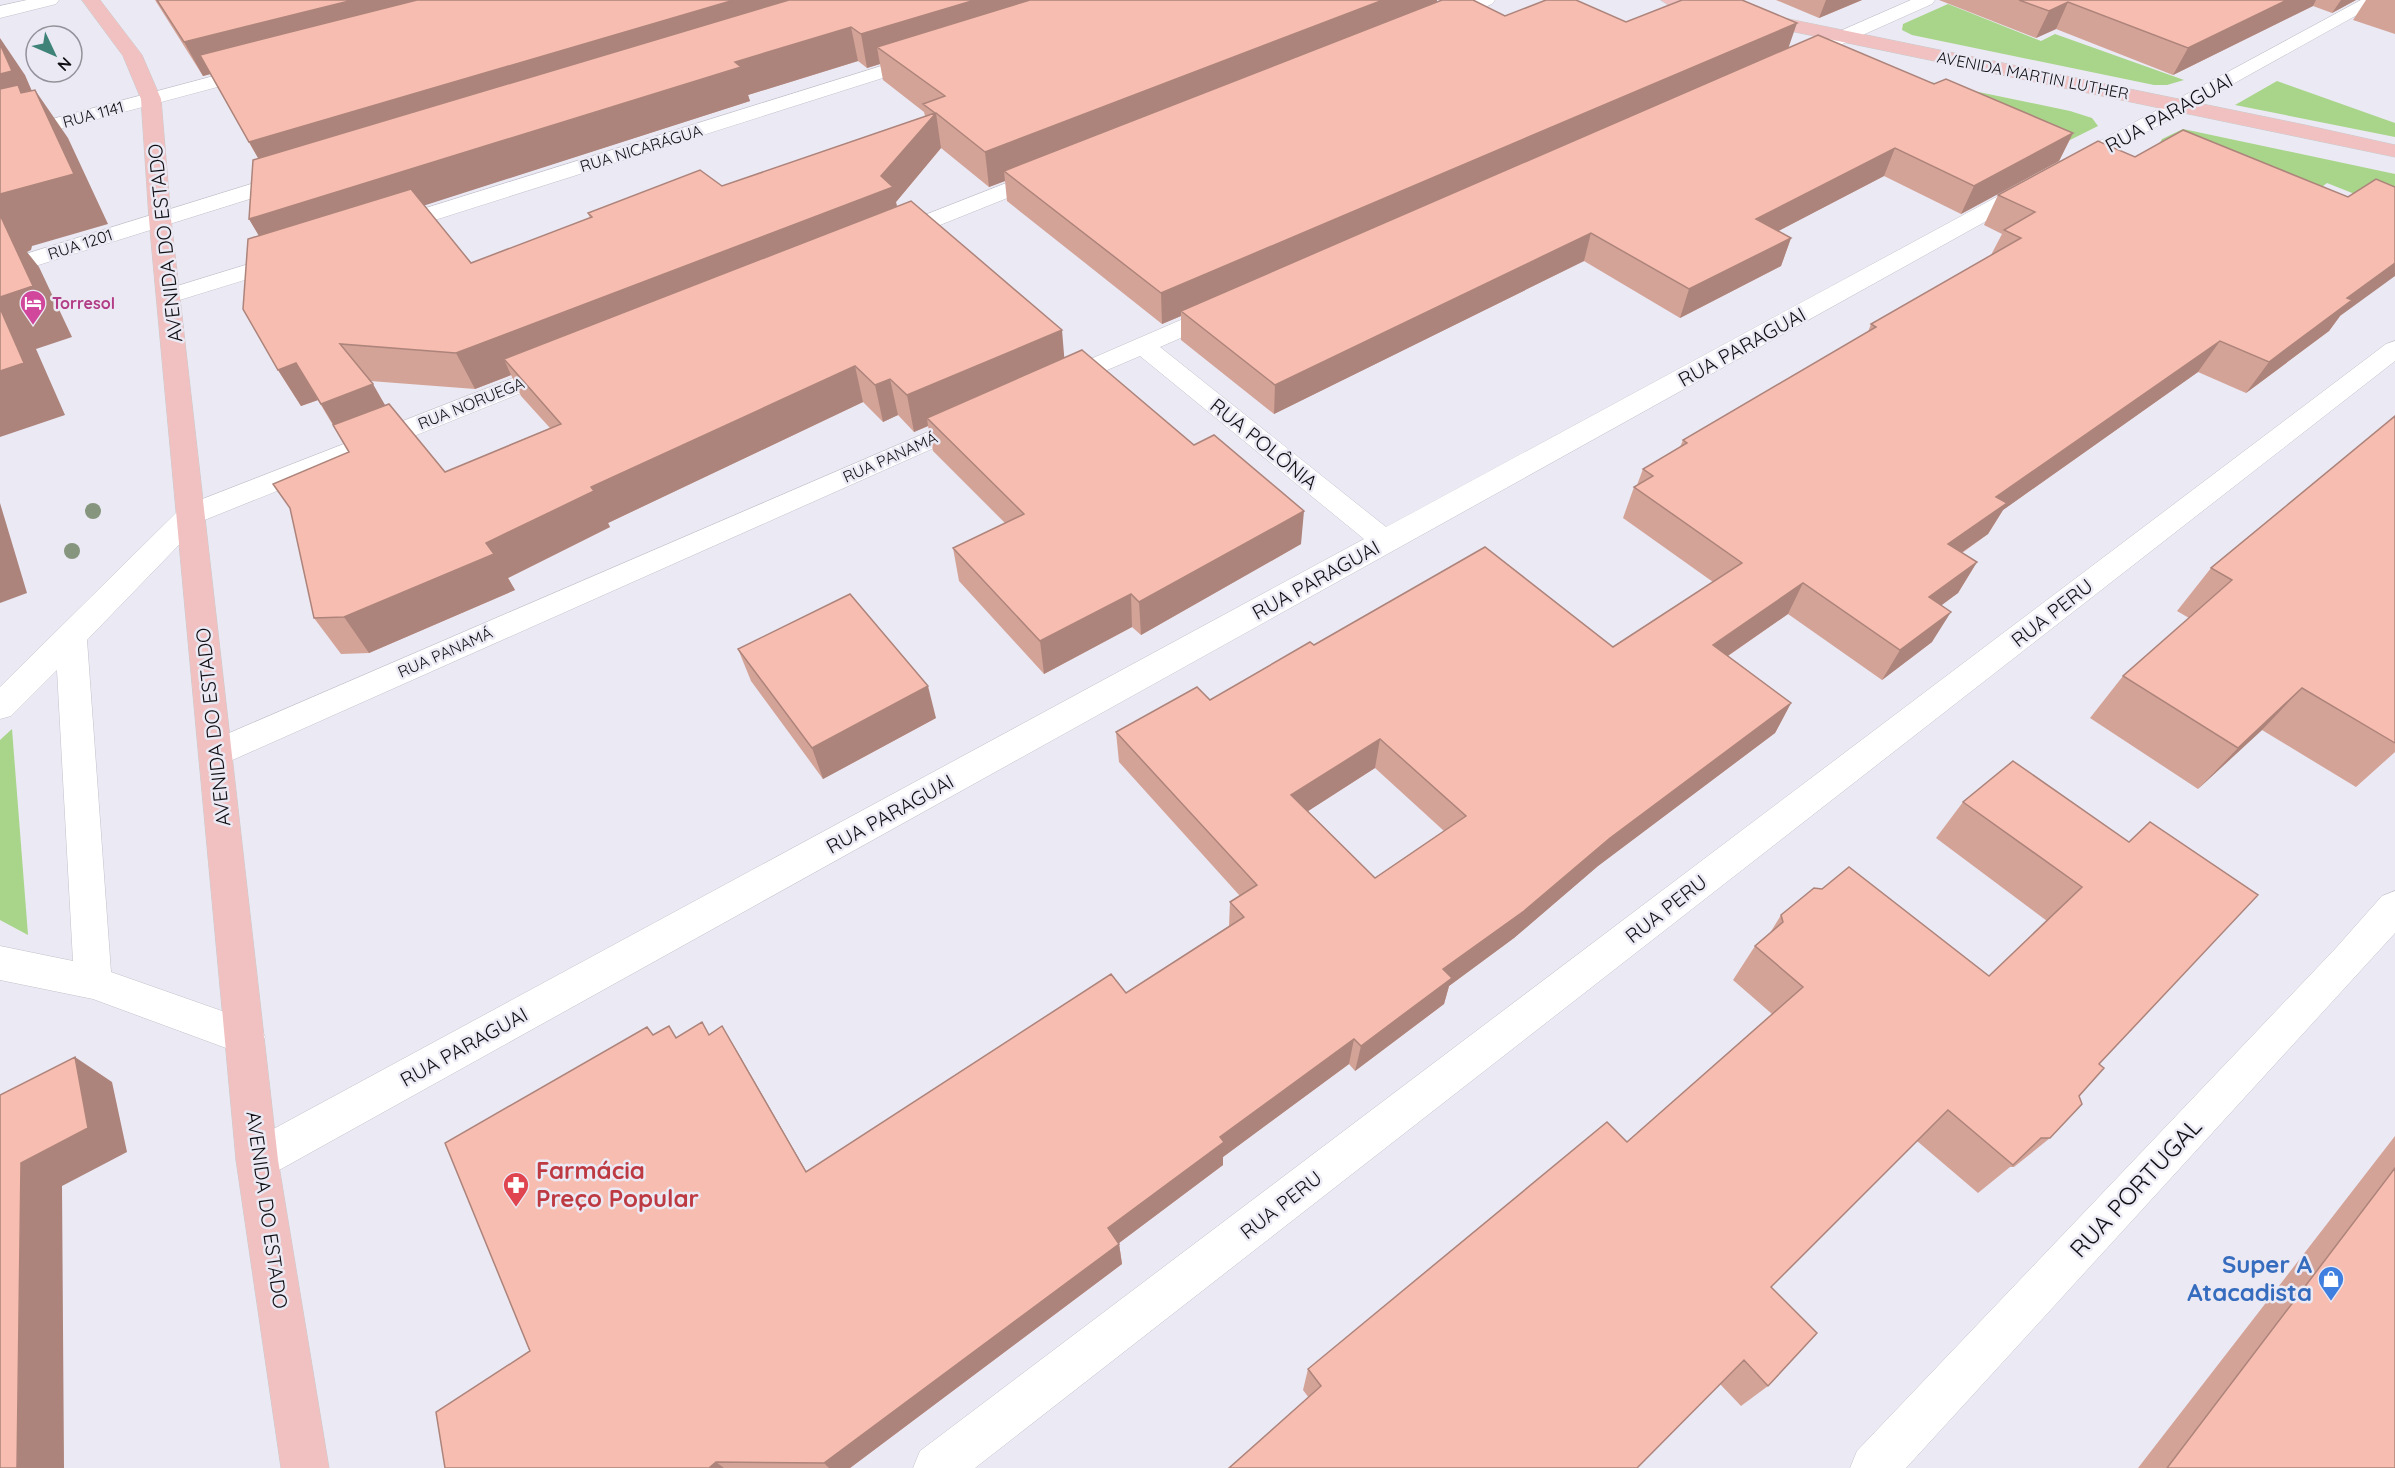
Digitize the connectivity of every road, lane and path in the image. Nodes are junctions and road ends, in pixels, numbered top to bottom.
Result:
1 (50, 0) edge
2 (92, 0) edge
3 (1486, 0) edge
4 (1670, 0) edge
5 (1926, 0) edge
6 (2375, 0) edge
7 (0, 12) edge
8 (1420, 26) edge
9 (1842, 37) junction
10 (941, 54) edge
11 (1794, 58) edge
12 (276, 66) edge
13 (151, 99) junction
14 (2185, 104) junction
15 (0, 139) edge
16 (2395, 152) edge
17 (1066, 167) edge
18 (308, 174) edge
19 (160, 219) junction
20 (374, 232) edge
21 (867, 246) edge
22 (306, 253) edge
23 (0, 270) edge
24 (170, 296) junction
25 (1241, 303) edge
26 (1143, 346) junction
27 (2395, 349) edge
28 (579, 360) edge
29 (1034, 394) edge
30 (990, 413) edge
31 (192, 514) junction
32 (1386, 542) junction
33 (71, 637) junction
34 (0, 708) edge
35 (216, 753) junction
36 (2395, 907) edge
37 (0, 963) edge
38 (93, 982) junction
39 (245, 1037) junction
40 (257, 1160) junction
41 (305, 1468) edge
42 (938, 1468) edge
43 (1874, 1468) edge

1 - 7 street
2 - 13 main road, AVENIDA DO ESTADO
3 - 8 street
4 - 9 main road, AVENIDA MARTIN LUTHER
5 - 9 street
6 - 14 street, RUA PARAGUAI
9 - 11 street
9 - 14 main road, AVENIDA MARTIN LUTHER
10 - 20 street, RUA NICARÁGUA
12 - 13 street, RUA 1141
13 - 15 street, RUA 1141
13 - 19 main road, AVENIDA DO ESTADO
14 - 16 main road, AVENIDA MARTIN LUTHER
14 - 32 street, RUA PARAGUAI
17 - 21 street
18 - 19 street, RUA 1201
19 - 23 street, RUA 1201
19 - 24 main road, AVENIDA DO ESTADO
22 - 24 street
24 - 31 main road, AVENIDA DO ESTADO
25 - 26 street
26 - 29 street
26 - 32 street, RUA POLÔNIA
27 - 42 street, RUA PERU
28 - 31 street, RUA NORUEGA
30 - 35 street, RUA PANAMÁ
31 - 33 street
31 - 35 main road, AVENIDA DO ESTADO
32 - 40 street, RUA PARAGUAI
33 - 34 street
33 - 38 street
35 - 39 main road, AVENIDA DO ESTADO
36 - 43 street, RUA PORTUGAL
37 - 38 street
38 - 39 street
39 - 40 main road, AVENIDA DO ESTADO
40 - 41 main road, AVENIDA DO ESTADO

